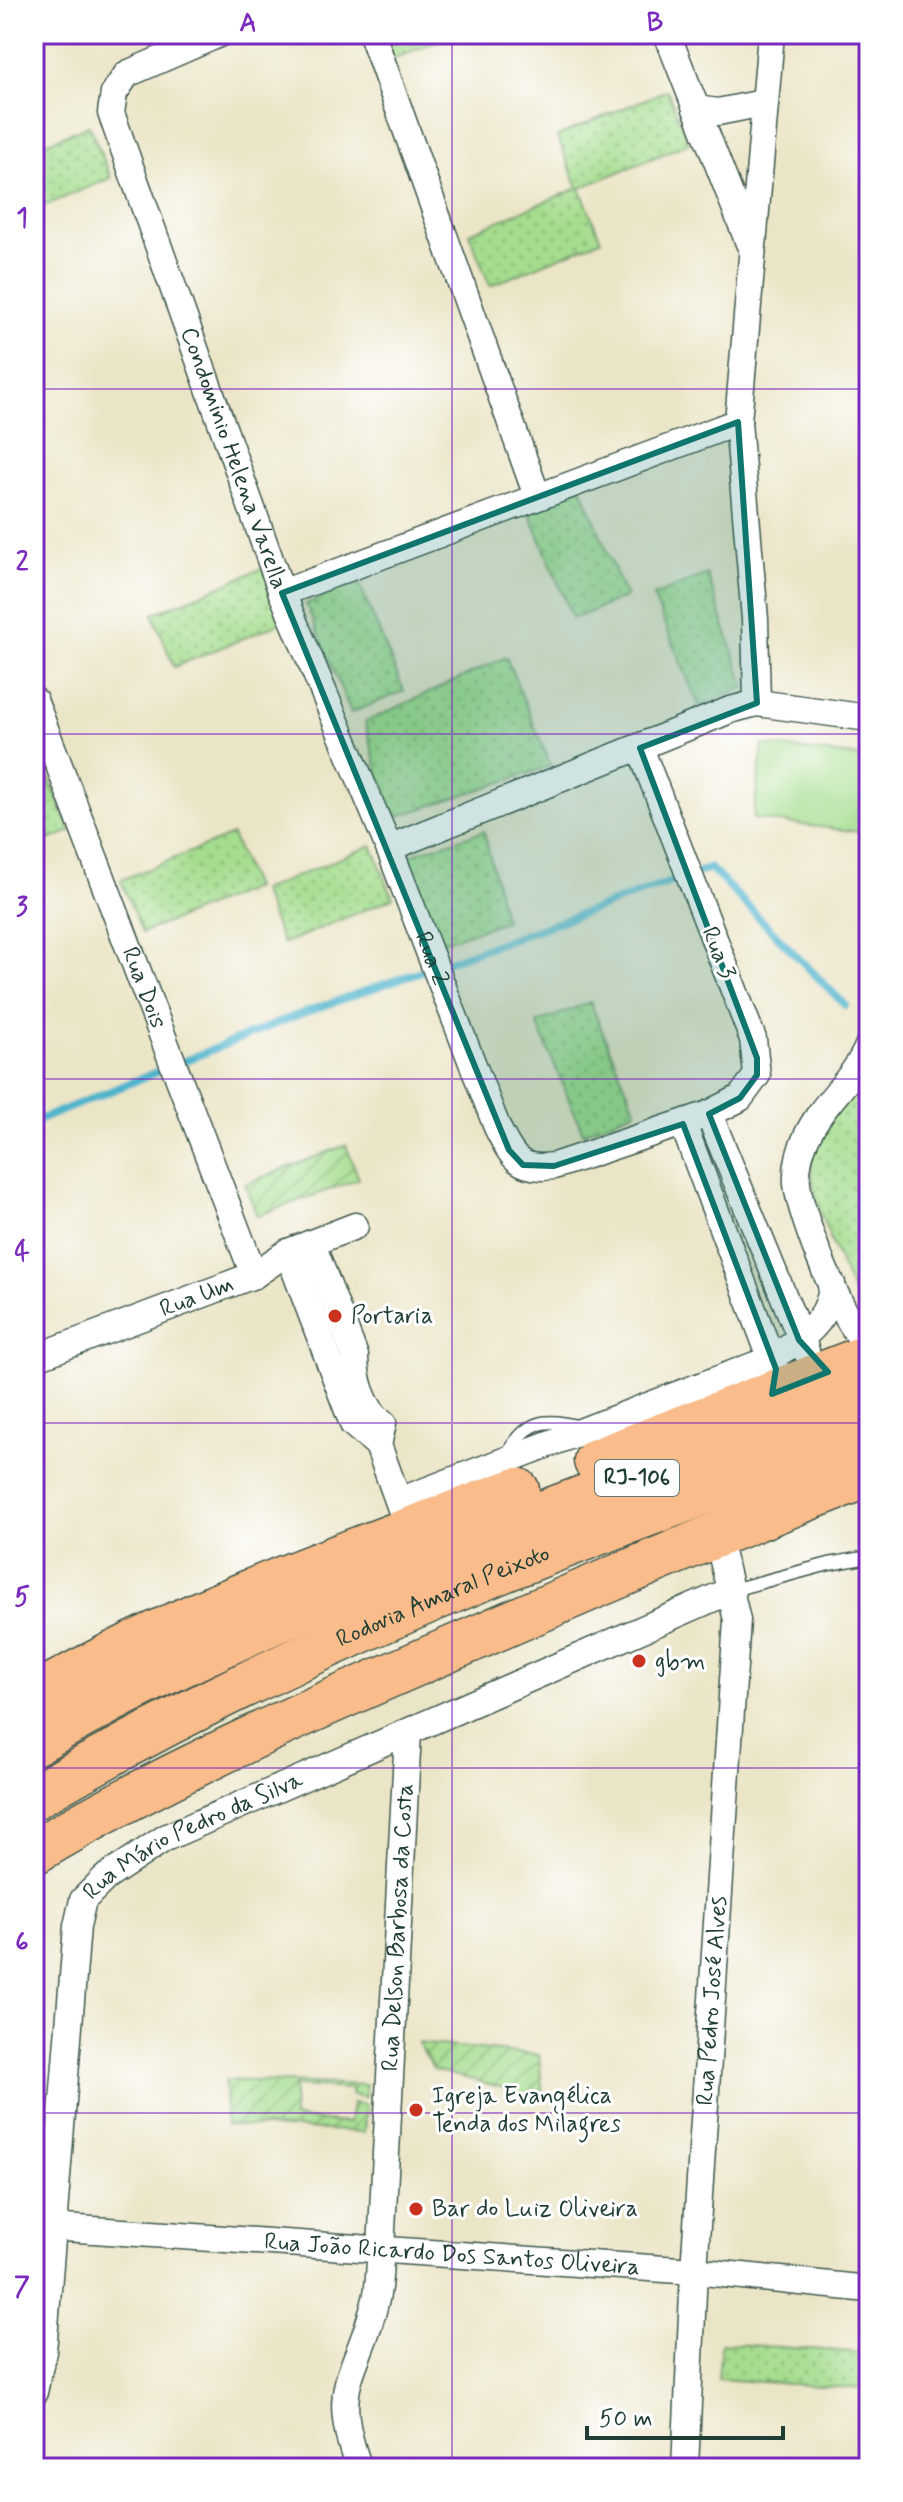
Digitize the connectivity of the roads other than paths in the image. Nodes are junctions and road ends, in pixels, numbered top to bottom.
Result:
1 (219, 34) edge
2 (372, 34) edge
3 (667, 34) edge
4 (771, 34) edge
5 (763, 103) junction
6 (696, 109) junction
7 (751, 248) junction
8 (738, 422) junction
9 (537, 496) junction
10 (282, 593) junction
11 (34, 700) edge
12 (757, 703) junction
13 (869, 718) edge
14 (640, 748) junction
15 (389, 848) junction
16 (869, 1044) edge
17 (709, 1114) junction
18 (683, 1124) junction
19 (355, 1226) dead end
20 (300, 1248) junction
21 (254, 1275) junction
22 (832, 1284) junction
23 (799, 1340) junction
24 (869, 1347) edge
25 (869, 1356) edge
26 (34, 1358) edge
27 (828, 1372) junction
28 (869, 1391) edge
29 (788, 1406) junction
30 (588, 1430) junction
31 (869, 1431) edge
32 (380, 1434) junction
33 (634, 1447) junction
34 (490, 1484) junction
35 (863, 1485) edge
36 (404, 1516) junction
37 (717, 1535) junction
38 (869, 1557) edge
39 (732, 1590) junction
40 (34, 1696) edge
41 (408, 1732) junction
42 (34, 1743) edge
43 (34, 1797) edge
44 (34, 1852) edge
45 (42, 2226) edge
46 (381, 2249) junction
47 (694, 2271) junction
48 (869, 2289) edge
49 (34, 2392) edge
50 (359, 2468) edge
51 (685, 2468) edge

1 - 10 street, Condominio Helena Varella
2 - 9 street
3 - 6 street
4 - 5 street
5 - 6 street
5 - 7 street
6 - 7 street
7 - 8 street
8 - 9 street, Condominio Helena Varella
8 - 12 street
9 - 10 street, Condominio Helena Varella
10 - 15 street, Rua 2
11 - 21 street, Rua Dois
12 - 13 street
12 - 14 street
14 - 15 street
14 - 17 street, Rua 3
15 - 18 street, Rua 2
16 - 22 street
17 - 18 street, Rua 3
17 - 23 street
18 - 29 street
19 - 20 street, Rua Um
20 - 21 street, Rua Um
20 - 32 street
20 - 32 street
21 - 26 street, Rua Um
22 - 23 street
22 - 24 street
23 - 27 street
23 - 29 street
25 - 27 highway
27 - 29 highway
28 - 29 highway, Rodovia Amaral Peixoto / RJ-106
29 - 30 street
29 - 31 highway, Rodovia Amaral Peixoto / RJ-106
29 - 33 highway
29 - 42 highway, Rodovia Amaral Peixoto / RJ-106
29 - 43 highway, Rodovia Amaral Peixoto / RJ-106
30 - 33 lane
30 - 34 street
32 - 36 street
33 - 34 highway
34 - 36 highway
35 - 37 highway
36 - 40 highway
37 - 39 street, Rua Pedro José Alves
37 - 44 highway
38 - 39 lane
39 - 41 street
39 - 47 street, Rua Pedro José Alves
41 - 45 street, Rua Mário Pedro da Silva
41 - 46 street, Rua Delson Barbosa da Costa
45 - 46 street, Rua João Ricardo Dos Santos Oliveira
45 - 49 street, Rua Mário Pedro da Silva
46 - 47 street, Rua João Ricardo Dos Santos Oliveira
46 - 50 street, Rua Delson Barbosa da Costa
47 - 48 street, Rua João Ricardo Dos Santos Oliveira
47 - 51 street, Rua Pedro José Alves

